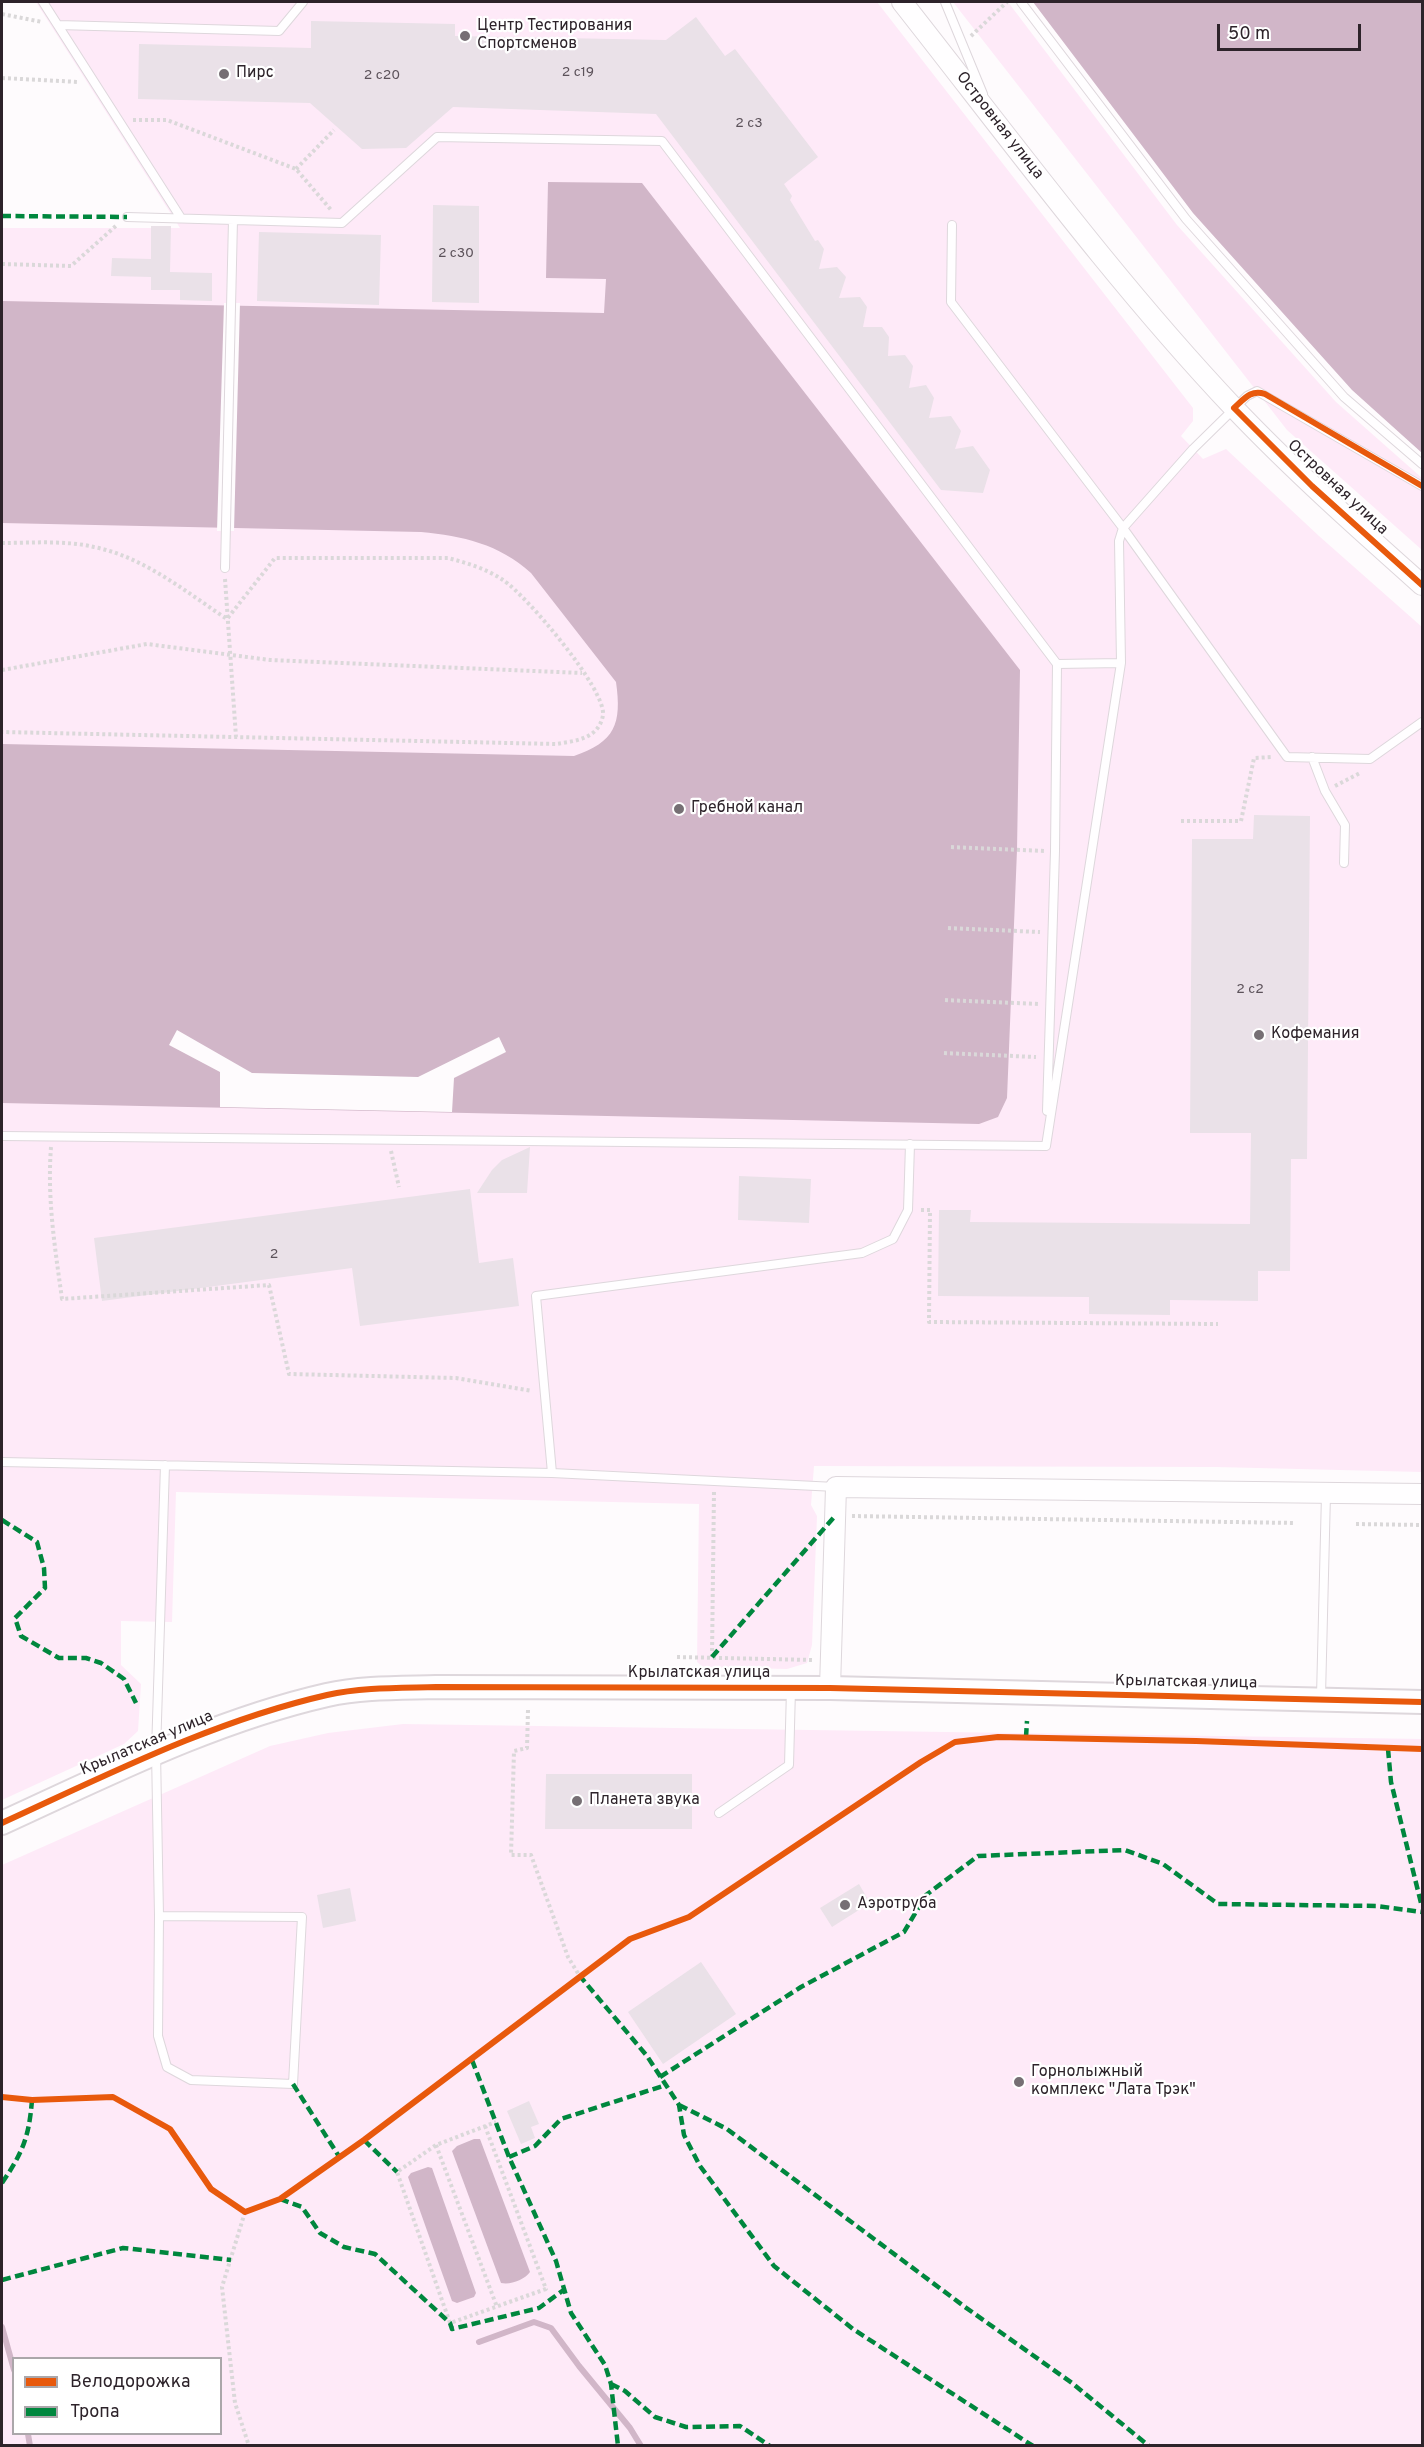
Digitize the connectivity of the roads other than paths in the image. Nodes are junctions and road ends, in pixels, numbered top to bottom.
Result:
1 (43, 2) edge
2 (303, 2) edge
3 (902, 2) edge
4 (945, 2) edge
5 (1021, 2) edge
6 (58, 25) junction
7 (993, 120) junction
8 (127, 217) road end
9 (181, 218) junction
10 (233, 220) junction
11 (952, 225) dead end
12 (1234, 408) junction
13 (1422, 464) edge
14 (1422, 486) edge
15 (1123, 528) junction
16 (225, 568) road end
17 (1422, 585) edge
18 (1121, 663) junction
19 (1057, 664) junction
20 (1422, 722) edge
21 (1312, 758) junction
22 (1344, 863) dead end
23 (2, 1136) edge
24 (910, 1144) junction
25 (1046, 1146) junction
26 (2, 1462) edge
27 (165, 1465) junction
28 (552, 1473) junction
29 (836, 1486) junction
30 (1326, 1494) junction
31 (1422, 1494) edge
32 (791, 1687) junction
33 (830, 1688) junction
34 (1321, 1700) junction
35 (1422, 1702) edge
36 (156, 1752) junction
37 (719, 1813) dead end
38 (2, 1823) edge
39 (159, 1916) junction

1 - 6 lane
2 - 6 lane
3 - 7 street, Островная улица
4 - 7 lane
5 - 13 lane
6 - 9 lane
7 - 12 street, Островная улица
8 - 9 lane
9 - 10 lane
10 - 16 lane
10 - 19 lane
11 - 15 lane
12 - 14 lane
12 - 15 lane
12 - 17 street, Островная улица
15 - 18 lane
15 - 21 lane
18 - 19 lane
18 - 25 lane
19 - 25 lane
20 - 21 lane
21 - 22 lane
23 - 24 lane
24 - 25 lane
24 - 28 lane
26 - 27 lane
27 - 28 lane
27 - 36 lane
28 - 29 lane
29 - 30 street
29 - 33 street
30 - 31 street
30 - 34 lane
32 - 33 main road, Крылатская улица
32 - 36 main road, Крылатская улица
32 - 37 lane
33 - 34 main road, Крылатская улица
34 - 35 main road, Крылатская улица
36 - 38 main road, Крылатская улица
36 - 39 lane
39 - 39 lane

